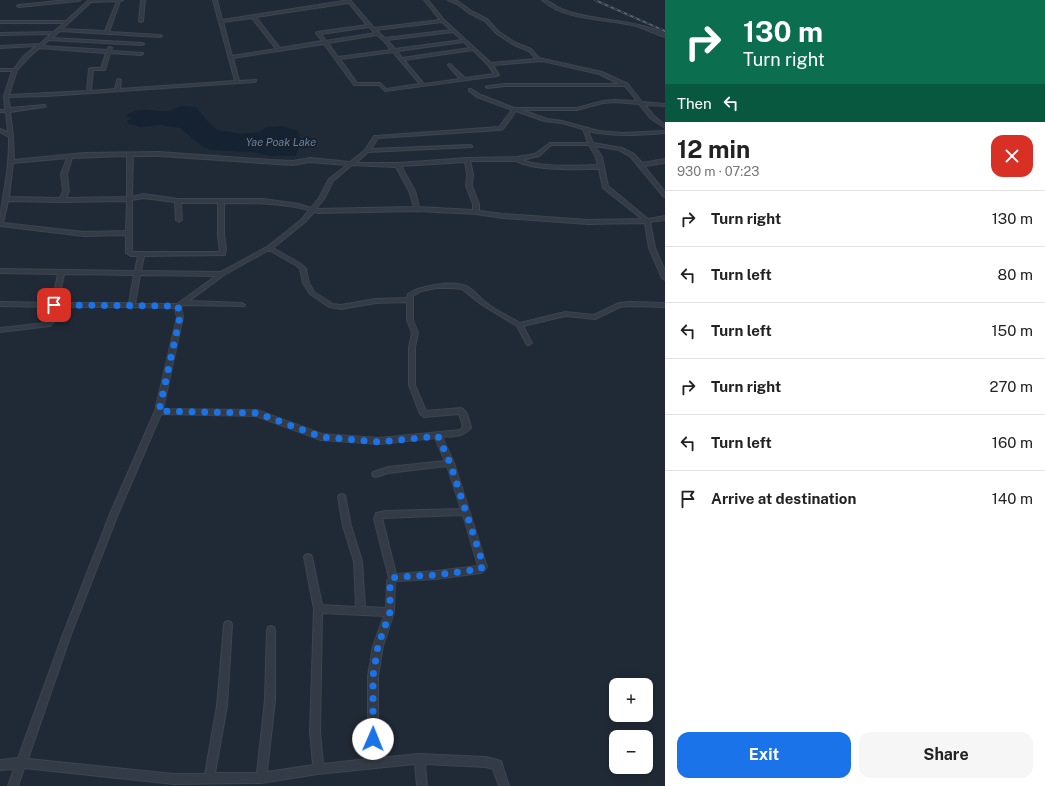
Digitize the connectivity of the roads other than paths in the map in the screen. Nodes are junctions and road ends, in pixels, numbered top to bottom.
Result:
1 (78, 0) edge
2 (120, 0) edge
3 (143, 0) edge
4 (215, 0) edge
5 (426, 0) edge
6 (450, 0) edge
7 (544, 0) edge
8 (91, 1) edge
9 (349, 1) edge
10 (19, 6) dead end
11 (254, 16) junction
12 (142, 21) dead end
13 (221, 21) junction
14 (443, 21) junction
15 (0, 22) edge
16 (67, 22) junction
17 (412, 24) junction
18 (370, 26) junction
19 (375, 29) junction
20 (57, 31) junction
21 (454, 31) junction
22 (106, 33) junction
23 (116, 33) junction
24 (0, 34) edge
25 (377, 34) junction
26 (421, 35) junction
27 (160, 36) dead end
28 (665, 36) edge
29 (49, 39) junction
30 (384, 39) junction
31 (465, 41) junction
32 (112, 42) junction
33 (325, 42) junction
34 (142, 44) dead end
35 (40, 46) junction
36 (0, 47) edge
37 (473, 49) junction
38 (279, 50) junction
39 (393, 50) junction
40 (108, 52) junction
41 (141, 54) dead end
42 (231, 57) junction
43 (338, 58) junction
44 (401, 59) junction
45 (543, 60) junction
46 (490, 64) junction
47 (450, 65) dead end
48 (0, 70) edge
49 (15, 70) junction
50 (119, 80) dead end
51 (464, 80) junction
52 (236, 81) junction
53 (254, 81) dead end
54 (423, 85) junction
55 (626, 85) junction
56 (488, 87) dead end
57 (117, 90) junction
58 (471, 90) dead end
59 (89, 92) junction
60 (0, 93) edge
61 (7, 94) junction
62 (641, 103) junction
63 (665, 105) edge
64 (44, 106) dead end
65 (515, 109) junction
66 (9, 110) junction
67 (0, 111) edge
68 (665, 127) edge
69 (585, 129) junction
70 (0, 130) edge
71 (665, 132) edge
72 (11, 136) junction
73 (591, 144) junction
74 (470, 146) dead end
75 (367, 151) junction
76 (130, 155) junction
77 (70, 156) junction
78 (517, 159) junction
79 (467, 160) junction
80 (665, 160) edge
81 (11, 162) junction
82 (352, 163) junction
83 (398, 165) junction
84 (641, 165) junction
85 (601, 167) junction
86 (665, 195) edge
87 (6, 198) junction
88 (128, 199) junction
89 (62, 200) junction
90 (178, 201) junction
91 (221, 202) junction
92 (312, 209) junction
93 (417, 209) junction
94 (476, 212) junction
95 (665, 218) edge
96 (179, 220) dead end
97 (647, 221) junction
98 (0, 224) edge
99 (130, 233) junction
100 (269, 248) junction
101 (141, 255) junction
102 (0, 271) edge
103 (61, 272) junction
104 (137, 272) junction
105 (222, 274) junction
106 (665, 278) edge
107 (410, 300) junction
108 (0, 304) edge
109 (180, 304) junction
110 (54, 305) junction
111 (242, 305) dead end
112 (665, 305) edge
113 (131, 307) junction
114 (519, 324) junction
115 (0, 330) edge
116 (529, 343) dead end
117 (159, 411) junction
118 (438, 436) junction
119 (450, 463) junction
120 (376, 474) dead end
121 (342, 497) dead end
122 (465, 512) junction
123 (308, 557) dead end
124 (393, 578) junction
125 (318, 609) junction
126 (361, 610) junction
127 (390, 612) junction
128 (228, 625) dead end
129 (271, 630) dead end
130 (419, 759) junction
131 (21, 764) junction
132 (373, 764) junction
133 (0, 765) edge
134 (318, 769) junction
135 (209, 778) junction
136 (261, 778) junction
137 (173, 783) edge
138 (12, 786) edge
139 (422, 786) edge
140 (504, 786) edge

1 - 10 street
2 - 8 street
2 - 22 street
3 - 12 street
4 - 13 street
5 - 14 street
6 - 45 street
7 - 28 street
8 - 16 street
9 - 11 street
9 - 18 street
11 - 13 street
11 - 38 street
13 - 42 street
14 - 17 street
14 - 21 street
15 - 16 street
16 - 20 street
17 - 19 street
17 - 26 street
18 - 19 street
18 - 33 street
19 - 25 street
20 - 22 street
20 - 24 street
20 - 29 street
21 - 26 street
21 - 31 street
22 - 23 street
23 - 27 street
23 - 32 street
25 - 30 street
25 - 33 street
26 - 30 street
29 - 32 street
29 - 35 street
30 - 39 street
31 - 37 street
31 - 39 street
32 - 34 street
32 - 40 street
33 - 38 street
33 - 43 street
35 - 36 street
35 - 40 street
35 - 49 street
37 - 44 street
37 - 46 street
38 - 42 street
39 - 43 street
39 - 44 street
40 - 41 street
40 - 59 street
42 - 52 street
43 - 54 street
44 - 54 street
45 - 46 street
45 - 55 street
46 - 51 street
47 - 51 street
48 - 49 street
49 - 61 street
50 - 57 street
51 - 54 street
52 - 53 street
52 - 57 street
55 - 56 street
55 - 62 street
57 - 59 street
58 - 65 street
59 - 61 street
60 - 61 street
61 - 66 street
62 - 63 street
62 - 65 street
62 - 68 street
64 - 66 street
65 - 69 street
65 - 75 street
66 - 67 street
66 - 72 street
69 - 71 street
69 - 73 street
70 - 72 street
72 - 81 street
73 - 78 street
73 - 84 street
73 - 85 street
74 - 75 street
75 - 82 street
76 - 77 street
76 - 82 street
76 - 88 street
77 - 81 street
77 - 89 street
78 - 79 street
78 - 85 street
79 - 83 street
79 - 94 street
80 - 84 street
81 - 87 street
82 - 83 street
82 - 92 street
83 - 93 street
84 - 86 street
85 - 97 street
87 - 89 street
87 - 98 street
88 - 89 street
88 - 90 street
88 - 99 street
90 - 91 street
90 - 96 street
91 - 92 street
91 - 101 street
92 - 93 street
92 - 100 street
93 - 94 street
94 - 97 street
95 - 97 street
97 - 106 street
98 - 99 street
99 - 101 street
100 - 105 street
100 - 107 street
101 - 104 street
102 - 103 street
103 - 104 street
103 - 110 street
104 - 105 street
104 - 113 street
105 - 109 street
107 - 114 street
107 - 118 street
108 - 110 street
109 - 111 street
109 - 113 street
109 - 117 street
110 - 113 street
110 - 115 street
112 - 114 street
114 - 116 street
117 - 118 street
117 - 131 street
118 - 119 street
119 - 120 street
119 - 122 street
121 - 126 street
122 - 124 street
122 - 124 street
123 - 125 street
124 - 127 street
125 - 126 street
125 - 134 street
126 - 127 street
127 - 132 street
128 - 135 street
129 - 136 street
130 - 132 street
130 - 139 street
130 - 140 street
131 - 133 street
131 - 137 street
131 - 138 street
132 - 134 street
134 - 136 street
135 - 136 street
135 - 137 street

